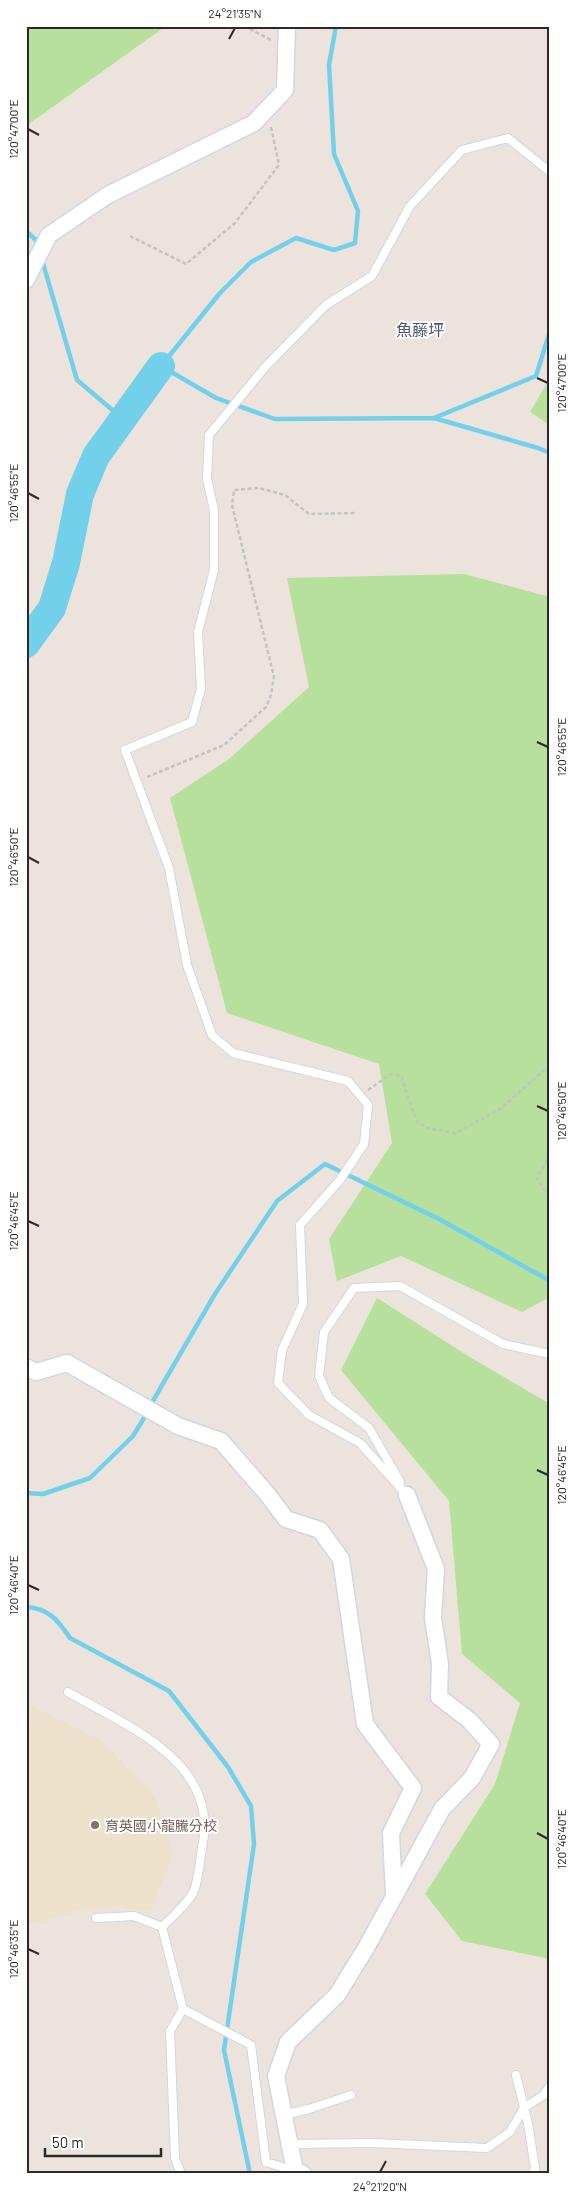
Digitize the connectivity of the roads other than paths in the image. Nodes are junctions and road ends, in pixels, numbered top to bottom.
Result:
1 (287, 26) edge
2 (550, 172) edge
3 (26, 280) edge
4 (550, 1354) edge
5 (26, 1367) edge
6 (407, 1495) junction
7 (68, 1692) dead end
8 (394, 1895) junction
9 (96, 1918) dead end
10 (162, 1927) junction
11 (183, 2009) junction
12 (516, 2075) dead end
13 (550, 2086) edge
14 (351, 2095) dead end
15 (524, 2108) junction
16 (284, 2115) junction
17 (289, 2144) junction
18 (299, 2172) edge
19 (181, 2174) edge
20 (533, 2174) edge

1 - 3 street
2 - 6 lane
4 - 6 lane
5 - 8 street
6 - 8 street
7 - 10 lane
8 - 16 street
9 - 10 lane
10 - 11 lane
11 - 18 lane
11 - 19 lane
12 - 15 lane
13 - 15 lane
14 - 16 lane
15 - 17 lane
15 - 20 lane
16 - 17 street
17 - 18 street

